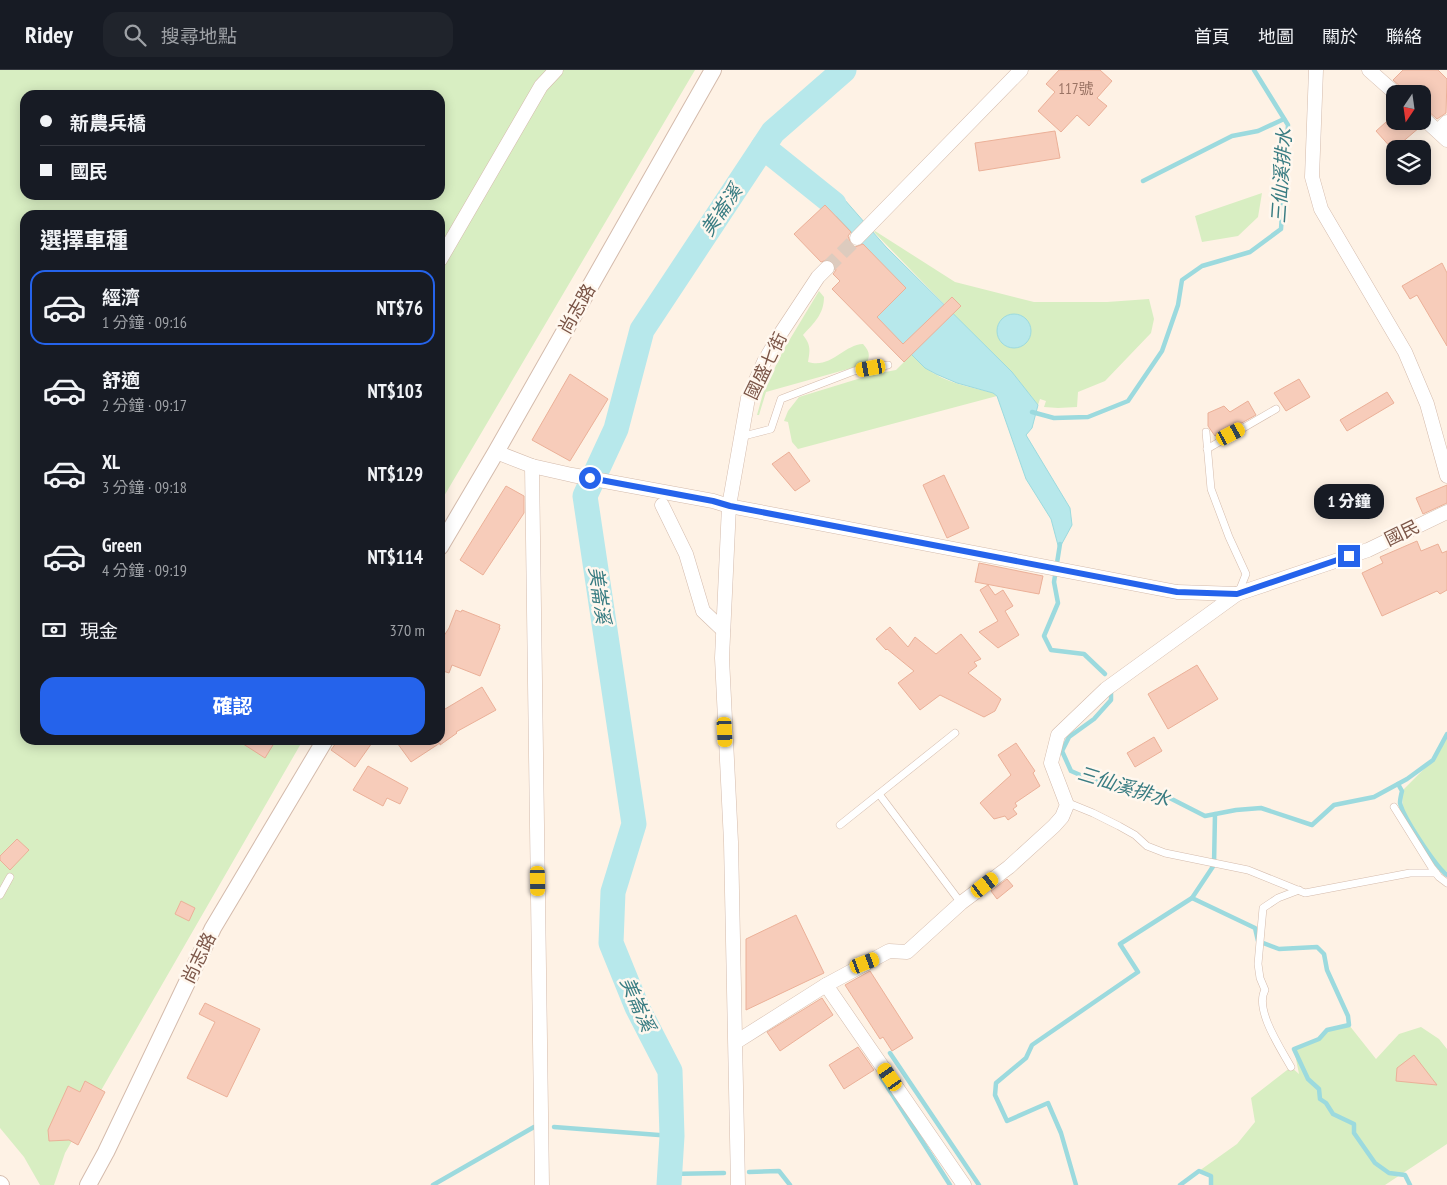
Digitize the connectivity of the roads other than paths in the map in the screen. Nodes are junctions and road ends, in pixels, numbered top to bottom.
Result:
1 (556, 70) edge
2 (713, 70) edge
3 (1021, 70) edge
4 (1316, 70) edge
5 (1369, 70) edge
6 (1386, 85) edge
7 (1431, 123) edge
8 (1444, 131) edge
9 (857, 238) tunnel mouth
10 (445, 251) edge
11 (827, 268) tunnel mouth
12 (888, 365) dead end
13 (1276, 409) dead end
14 (1206, 432) dead end
15 (740, 437) junction
16 (1207, 449) junction
17 (496, 452) junction
18 (532, 466) junction
19 (1447, 476) edge
20 (662, 505) dead end
21 (730, 506) junction
22 (1447, 512) edge
23 (445, 539) edge
24 (1237, 594) junction
25 (723, 630) junction
26 (955, 733) dead end
27 (322, 745) edge
28 (879, 794) junction
29 (1066, 802) junction
30 (1394, 807) dead end
31 (840, 825) dead end
32 (1436, 873) junction
33 (10, 878) dead end
34 (1447, 883) edge
35 (1299, 890) junction
36 (0, 895) edge
37 (961, 903) junction
38 (826, 984) junction
39 (736, 1042) junction
40 (1291, 1067) dead end
41 (88, 1185) edge
42 (542, 1185) edge
43 (738, 1185) edge
44 (964, 1185) edge

1 - 10 street
2 - 17 street, 尚志路
3 - 9 street
4 - 19 street
5 - 6 street
7 - 8 street
11 - 15 street, 國盛七街
12 - 15 lane
13 - 16 lane
14 - 16 lane
15 - 21 street, 國盛七街
16 - 24 lane
17 - 18 street, 國民
17 - 23 street, 尚志路
18 - 21 street, 國民
18 - 42 street
20 - 25 street
21 - 24 street, 國民
21 - 25 street, 國盛七街
22 - 24 street, 國民
24 - 29 street
25 - 39 street, 國盛七街
26 - 28 lane
27 - 41 street, 尚志路
28 - 31 lane
28 - 37 lane
29 - 35 lane
29 - 37 street
30 - 32 lane
32 - 34 lane
32 - 35 lane
33 - 36 lane
35 - 40 lane
37 - 38 street
38 - 39 street
38 - 44 street
39 - 43 street, 國盛七街

